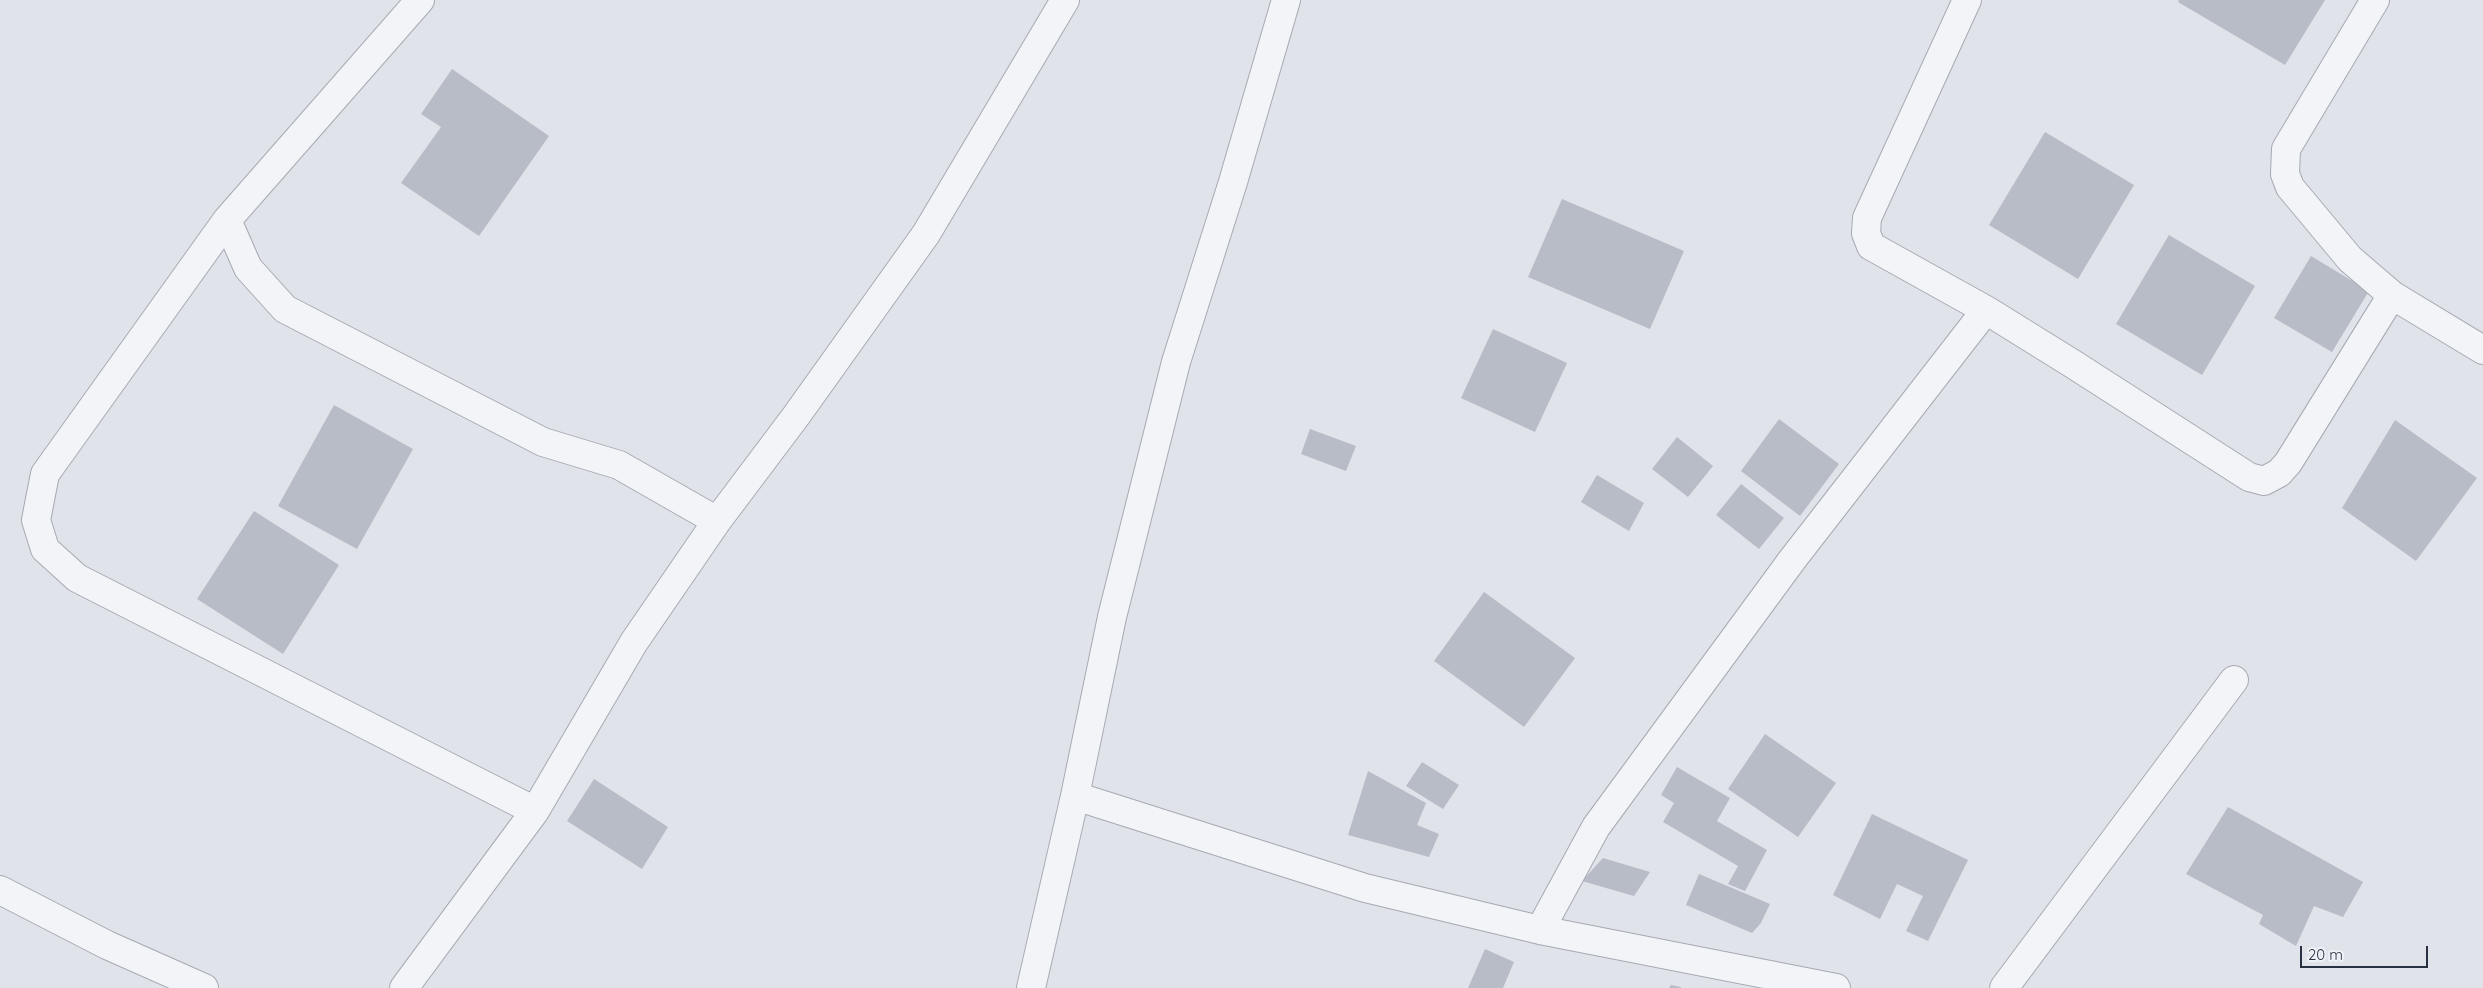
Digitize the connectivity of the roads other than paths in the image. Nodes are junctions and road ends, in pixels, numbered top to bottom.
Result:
1 (420, 0) edge
2 (1065, 0) edge
3 (1286, 0) edge
4 (1968, 0) edge
5 (2375, 0) edge
6 (227, 220) junction
7 (2392, 295) junction
8 (1986, 310) junction
9 (2483, 350) edge
10 (717, 521) junction
11 (2234, 680) dead end
12 (1075, 796) junction
13 (535, 811) junction
14 (0, 890) edge
15 (1540, 930) junction
16 (204, 988) edge
17 (404, 988) edge
18 (1032, 988) edge
19 (1836, 988) edge
20 (2004, 988) edge

1 - 6 street
2 - 10 street
3 - 12 street
4 - 8 street
5 - 7 street
6 - 10 street
6 - 13 street
7 - 8 street
7 - 9 street
8 - 15 street
10 - 13 street
11 - 20 street
12 - 15 street
12 - 18 street
13 - 17 street
14 - 16 street
15 - 19 street

